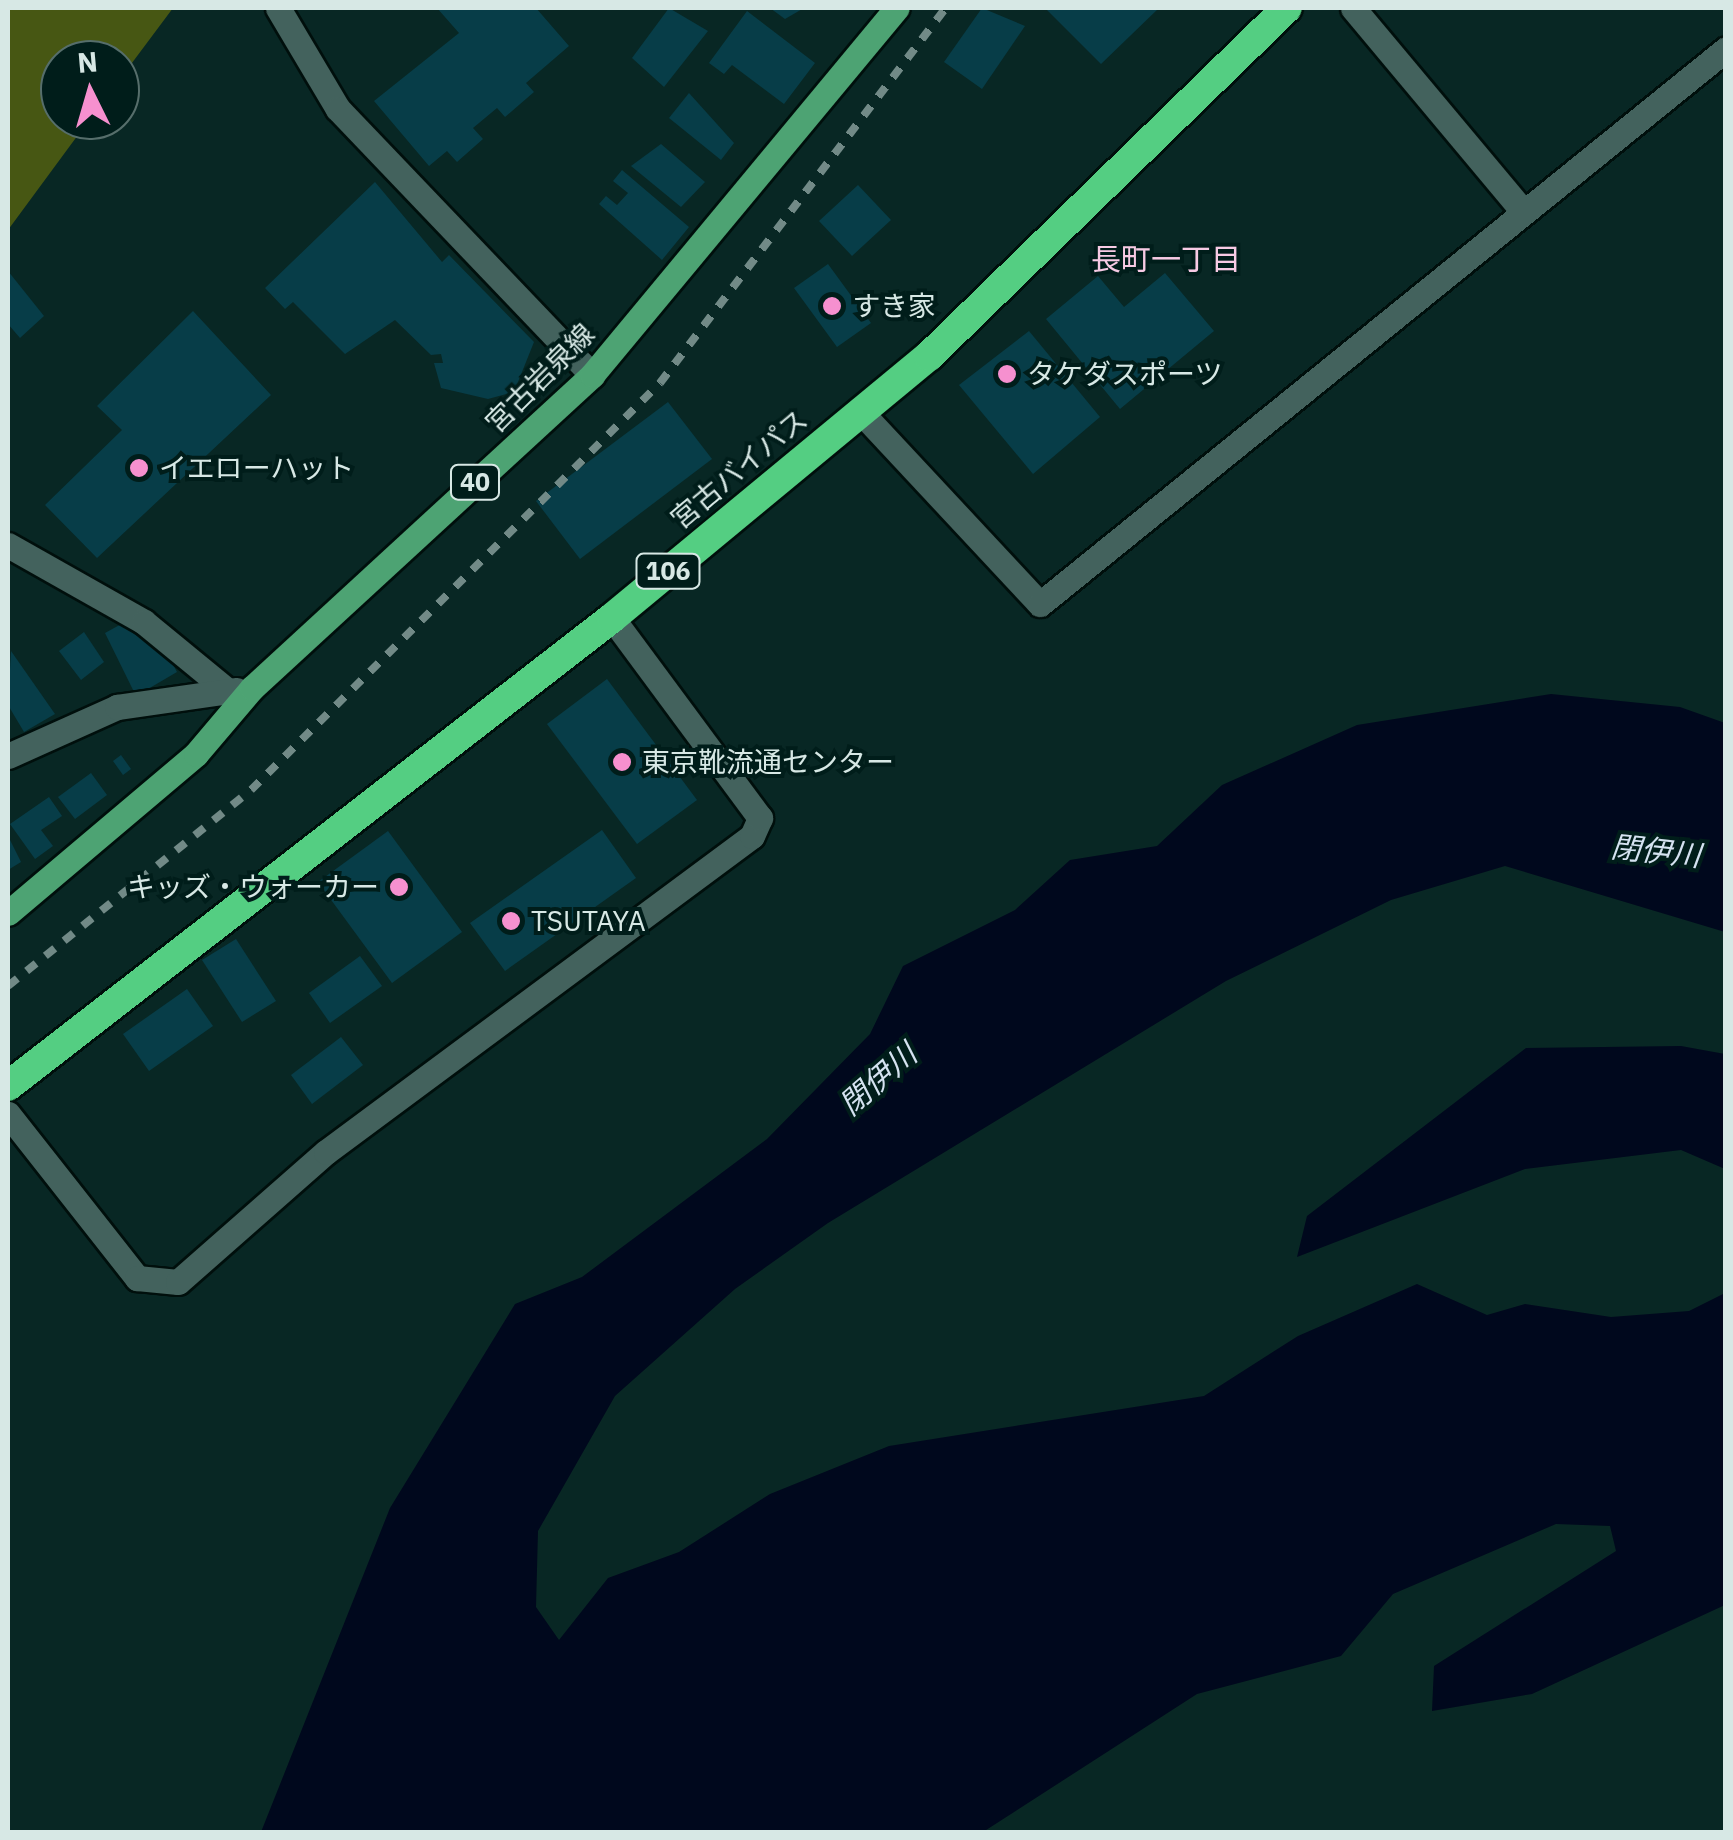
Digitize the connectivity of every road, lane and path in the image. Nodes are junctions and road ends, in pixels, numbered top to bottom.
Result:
1 (278, 8) edge
2 (897, 8) edge
3 (1287, 8) edge
4 (1352, 8) edge
5 (1726, 49) edge
6 (1523, 212) junction
7 (592, 375) junction
8 (859, 410) junction
9 (8, 545) edge
10 (612, 618) junction
11 (240, 690) junction
12 (8, 754) edge
13 (8, 913) edge
14 (8, 1086) edge
15 (8, 1114) edge

1 - 7 street
2 - 7 main road, 宮古岩泉線 / 40
3 - 8 highway, 宮古バイパス / 106
4 - 6 street
5 - 6 street
6 - 8 street
7 - 11 main road, 宮古岩泉線 / 40
8 - 10 highway, 宮古バイパス / 106
9 - 11 street
10 - 14 highway, 宮古バイパス / 106
10 - 15 street
11 - 12 street
11 - 13 main road, 宮古岩泉線 / 40

